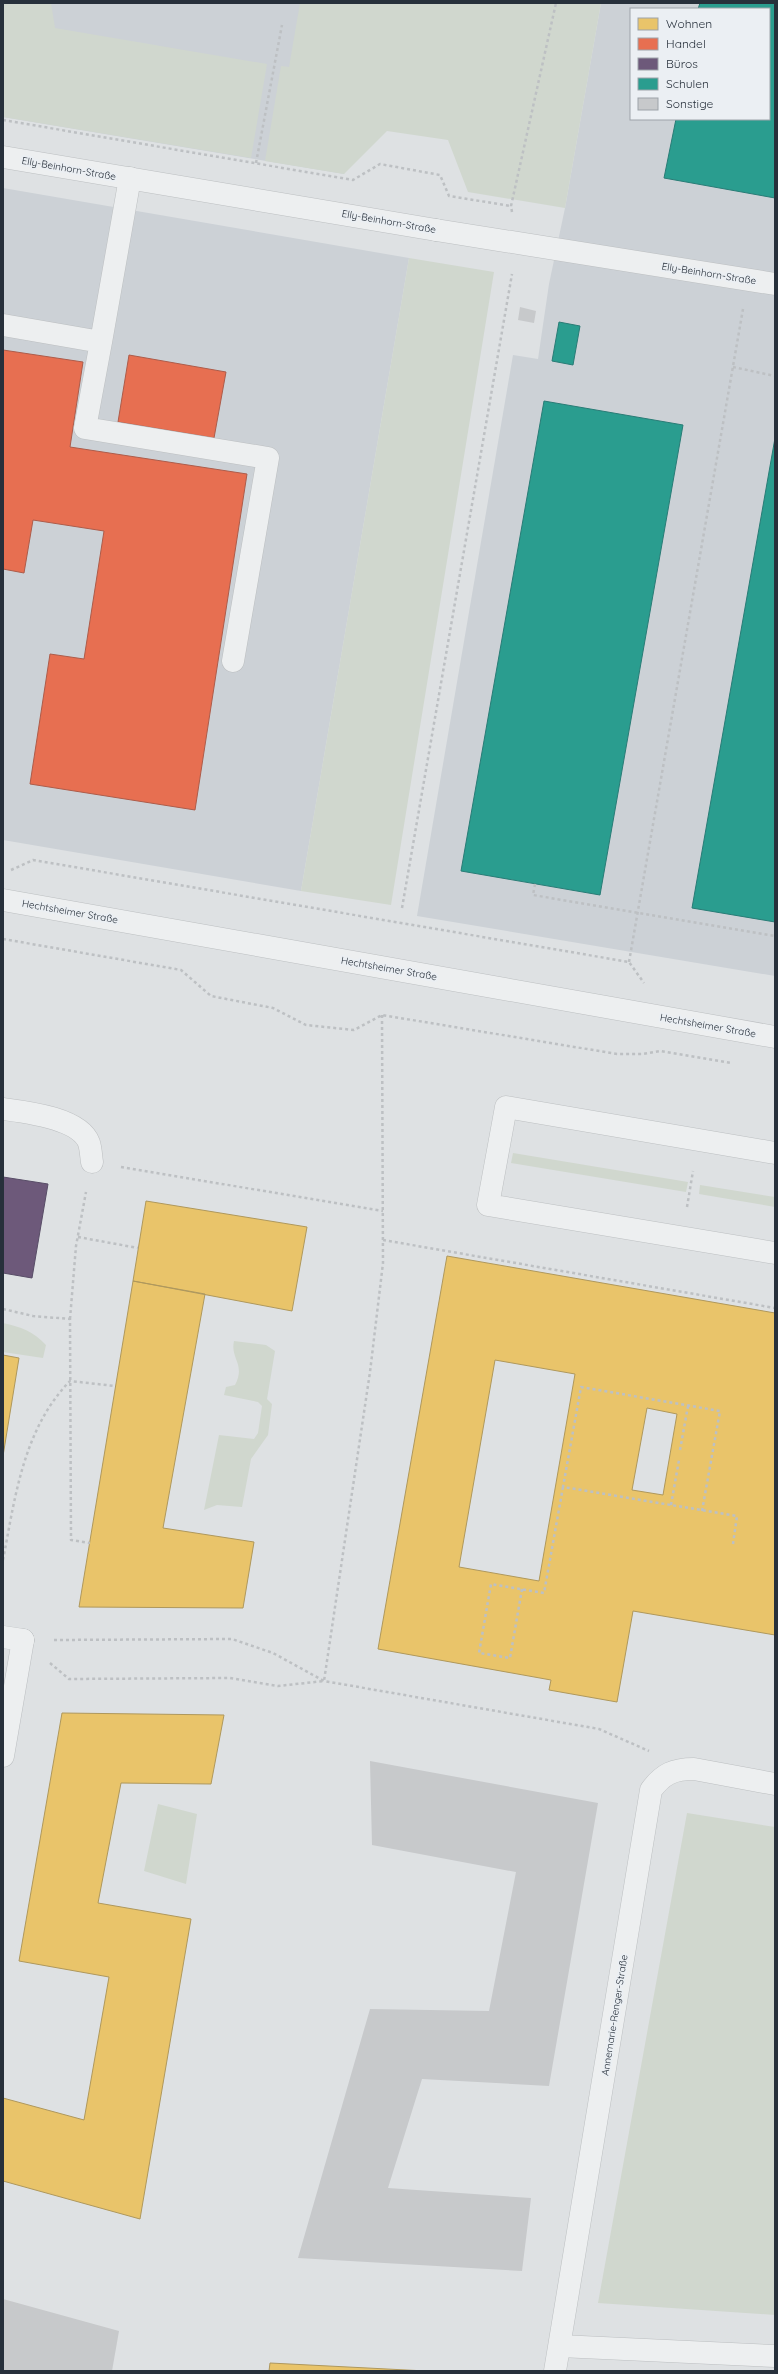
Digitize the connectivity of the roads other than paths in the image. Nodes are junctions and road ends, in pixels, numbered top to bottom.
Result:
1 (3, 157) edge
2 (130, 178) junction
3 (775, 284) edge
4 (3, 325) edge
5 (101, 342) junction
6 (233, 661) dead end
7 (3, 900) edge
8 (775, 1037) edge
9 (3, 1109) edge
10 (775, 1153) edge
11 (92, 1162) road end
12 (775, 1253) edge
13 (13, 1638) edge
14 (3, 1756) edge
15 (775, 1784) edge
16 (560, 2346) junction
17 (775, 2356) edge
18 (555, 2371) edge

1 - 2 street, Elly-Beinhorn-Straße
2 - 3 street, Elly-Beinhorn-Straße
2 - 5 street
4 - 5 street
5 - 6 street
7 - 8 street, Hechtsheimer Straße
9 - 11 street
10 - 12 street
13 - 14 street
15 - 16 street, Annemarie-Renger-Straße
16 - 17 street
16 - 18 street, Annemarie-Renger-Straße

